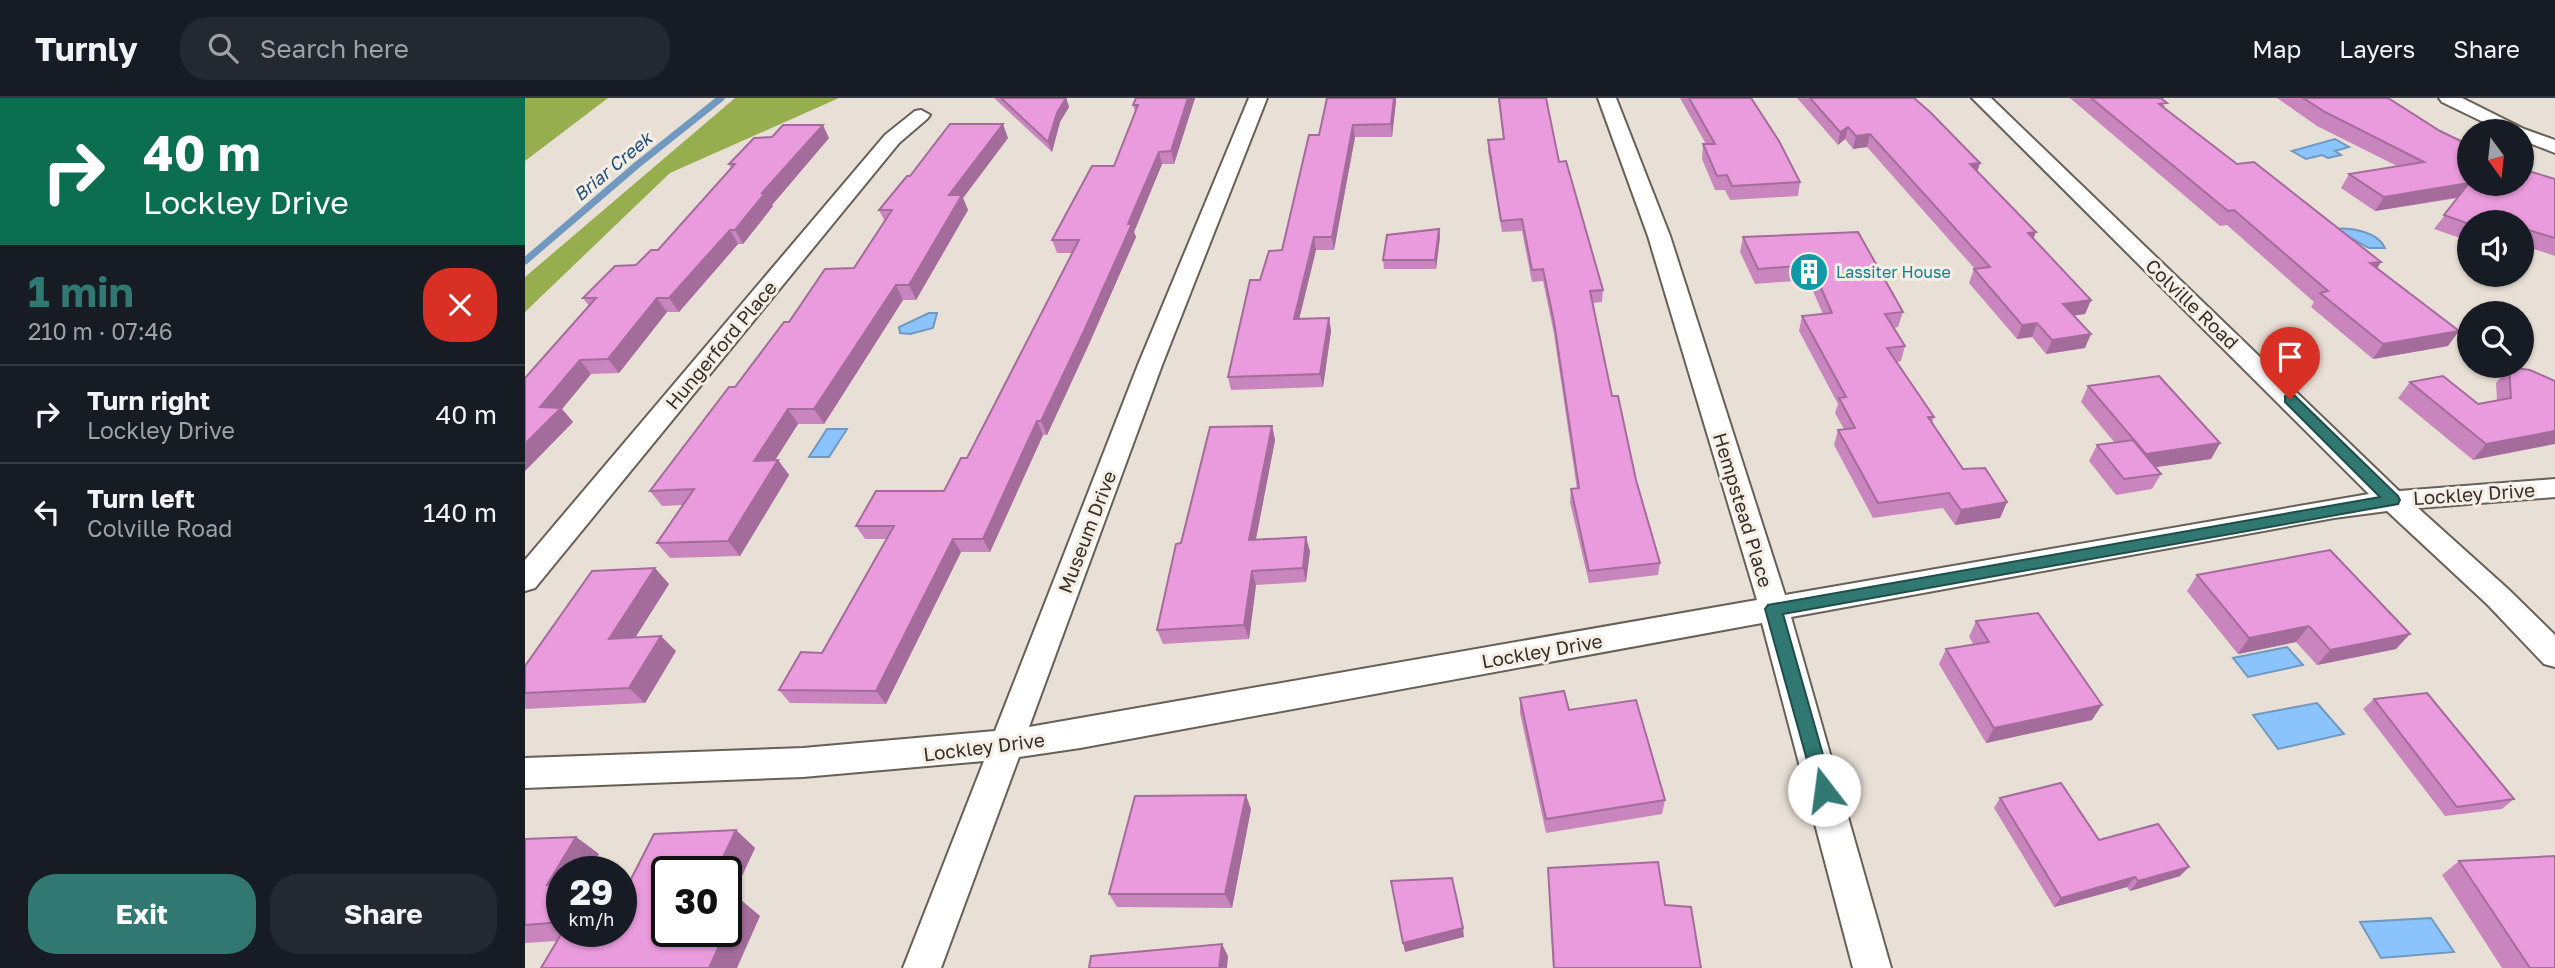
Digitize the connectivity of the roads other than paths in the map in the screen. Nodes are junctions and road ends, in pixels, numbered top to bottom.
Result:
1 (1258, 98) edge
2 (1607, 98) edge
3 (1981, 98) edge
4 (2448, 98) edge
5 (921, 115) dead end
6 (2491, 119) edge
7 (2534, 139) edge
8 (2555, 147) edge
9 (2555, 488) edge
10 (2392, 500) junction
11 (525, 580) edge
12 (1774, 609) junction
13 (2555, 655) edge
14 (1007, 745) junction
15 (525, 773) edge
16 (922, 968) edge
17 (1873, 968) edge

1 - 14 street, Museum Drive
2 - 12 street, Hempstead Place
3 - 10 street, Colville Road
4 - 6 street
5 - 11 street, Hungerford Place
7 - 8 street
9 - 10 street, Lockley Drive
10 - 12 street, Lockley Drive
10 - 13 street, Colville Road
12 - 14 street, Lockley Drive
12 - 17 street, Hempstead Place
14 - 15 street, Lockley Drive
14 - 16 street, Museum Drive

